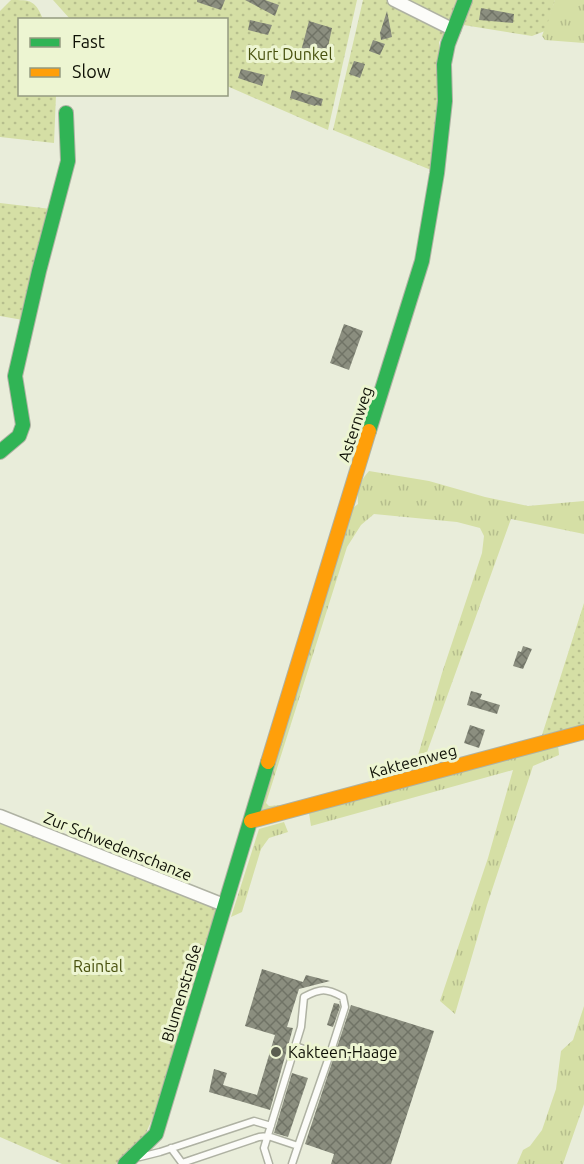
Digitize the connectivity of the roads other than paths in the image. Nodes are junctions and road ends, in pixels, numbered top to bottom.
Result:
1 (394, 0) edge
2 (465, 0) edge
3 (453, 30) junction
4 (66, 113) dead end
5 (0, 452) edge
6 (584, 732) edge
7 (0, 816) edge
8 (251, 821) junction
9 (224, 905) junction
10 (295, 1046) junction
11 (329, 1057) junction
12 (271, 1126) junction
13 (268, 1136) junction
14 (298, 1146) junction
15 (171, 1148) junction
16 (132, 1162) edge
17 (269, 1164) edge
18 (292, 1164) edge

1 - 3 street
2 - 3 street, Asternweg
3 - 8 street, Asternweg
4 - 5 street
6 - 8 street, Kakteenweg
7 - 9 street, Zur Schwedenschanze
8 - 9 street, Blumenstraße
9 - 16 street, Blumenstraße
10 - 11 lane
10 - 11 lane
10 - 12 lane
11 - 14 lane
12 - 13 lane
12 - 15 lane
13 - 14 lane
13 - 15 lane
13 - 17 lane
14 - 18 lane
15 - 16 lane

